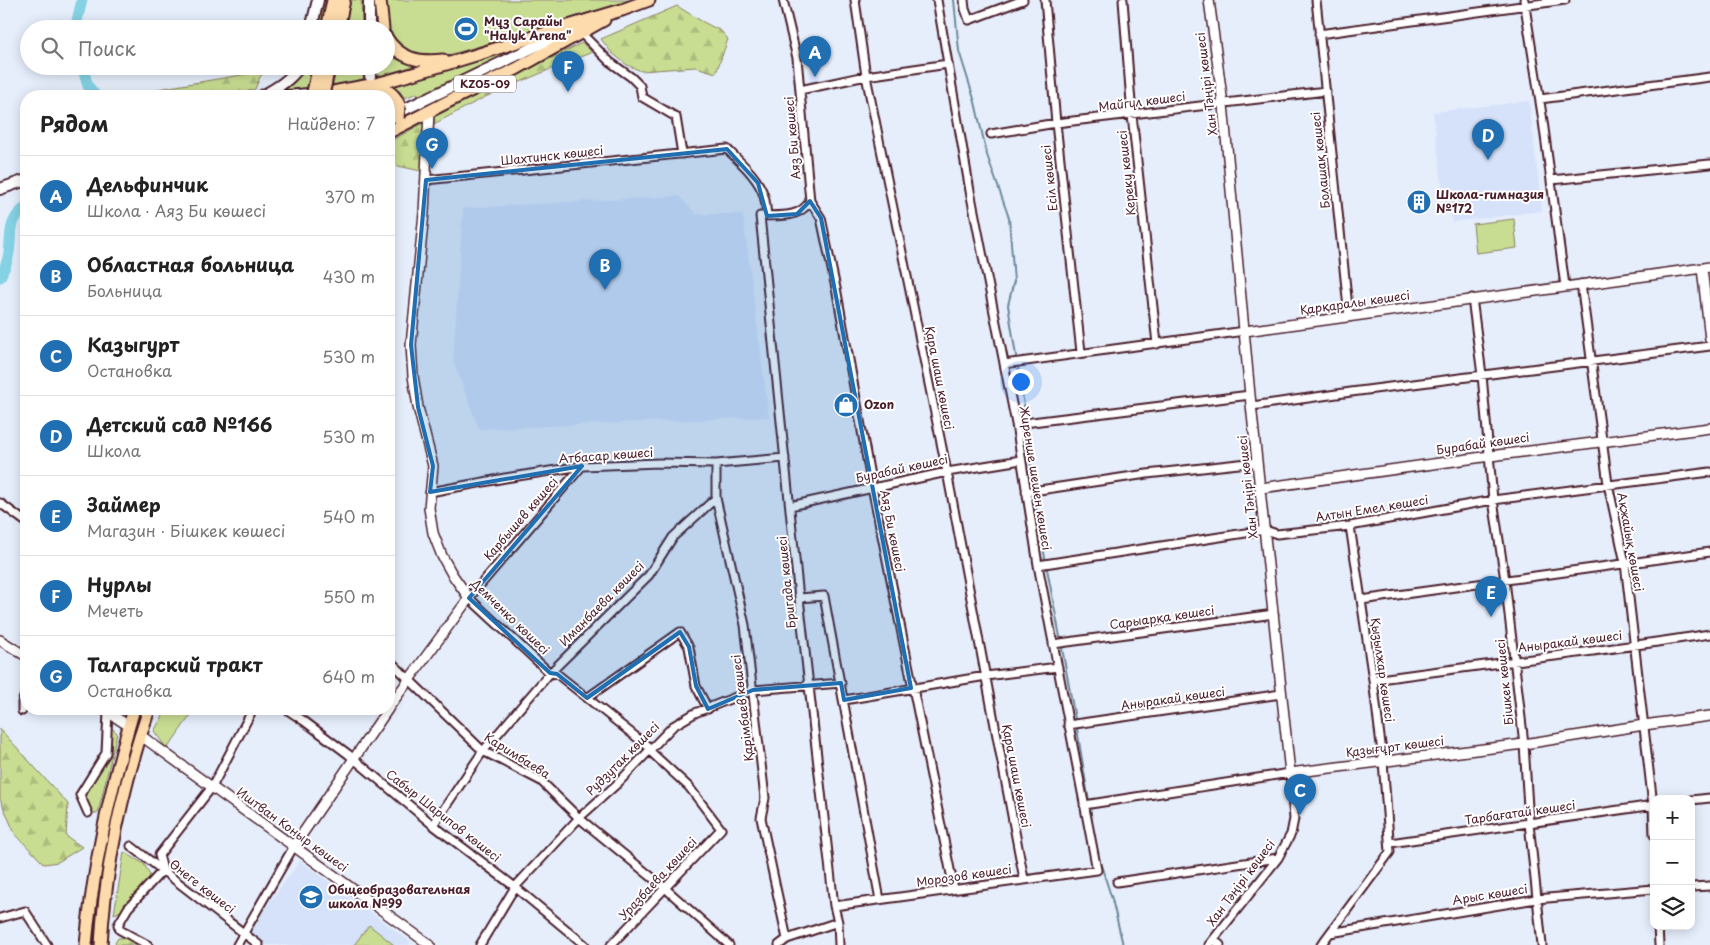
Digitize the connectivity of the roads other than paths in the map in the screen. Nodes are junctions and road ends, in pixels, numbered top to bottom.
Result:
1 (318, 0) edge
2 (333, 0) edge
3 (344, 0) edge
4 (369, 0) edge
5 (380, 0) edge
6 (649, 0) edge
7 (783, 0) edge
8 (856, 0) edge
9 (937, 0) edge
10 (964, 0) edge
11 (1023, 0) edge
12 (1045, 0) edge
13 (1123, 0) edge
14 (1209, 0) edge
15 (1316, 0) edge
16 (1565, 0) edge
17 (1525, 3) edge
18 (622, 10) junction
19 (313, 20) edge
20 (329, 20) edge
21 (340, 20) edge
22 (369, 20) edge
23 (382, 20) edge
24 (581, 33) junction
25 (1319, 34) junction
26 (395, 50) edge
27 (482, 52) junction
28 (948, 64) junction
29 (395, 70) edge
30 (294, 75) edge
31 (317, 75) edge
32 (329, 75) edge
33 (373, 75) edge
34 (866, 76) junction
35 (1710, 76) edge
36 (275, 90) edge
37 (313, 90) edge
38 (327, 90) edge
39 (366, 90) edge
40 (372, 90) edge
41 (387, 90) edge
42 (800, 90) junction
43 (1326, 90) junction
44 (1540, 99) junction
45 (395, 100) edge
46 (1223, 104) junction
47 (428, 112) junction
48 (395, 113) edge
49 (1132, 115) junction
50 (395, 117) edge
51 (1056, 123) junction
52 (395, 128) edge
53 (991, 134) dead end
54 (682, 154) junction
55 (1710, 164) edge
56 (426, 180) junction
57 (1551, 180) junction
58 (20, 183) edge
59 (3, 188) edge
60 (810, 201) junction
61 (764, 216) junction
62 (1706, 267) edge
63 (1581, 284) junction
64 (1564, 286) junction
65 (1472, 298) junction
66 (1349, 317) junction
67 (1244, 330) junction
68 (1710, 339) edge
69 (1157, 344) junction
70 (1710, 346) edge
71 (1081, 352) junction
72 (1591, 360) junction
73 (1004, 364) junction
74 (1482, 375) junction
75 (1250, 395) junction
76 (1252, 406) junction
77 (1016, 424) junction
78 (1710, 428) edge
79 (1602, 441) junction
80 (1490, 456) junction
81 (785, 458) junction
82 (1021, 460) junction
83 (1257, 462) junction
84 (716, 464) junction
85 (582, 466) junction
86 (947, 472) junction
87 (1710, 472) edge
88 (1608, 484) junction
89 (872, 488) junction
90 (1260, 488) junction
91 (430, 492) junction
92 (1026, 492) junction
93 (716, 498) junction
94 (1493, 500) junction
95 (0, 503) edge
96 (790, 506) junction
97 (20, 518) edge
98 (1350, 526) junction
99 (1265, 530) junction
100 (1710, 552) edge
101 (1625, 563) junction
102 (1038, 565) junction
103 (1505, 580) junction
104 (469, 598) junction
105 (799, 598) junction
106 (1361, 600) junction
107 (1274, 614) junction
108 (1710, 634) edge
109 (0, 640) edge
110 (1053, 644) junction
111 (1634, 646) junction
112 (20, 652) edge
113 (1514, 660) junction
114 (395, 665) edge
115 (1058, 666) junction
116 (550, 673) junction
117 (986, 676) junction
118 (409, 678) junction
119 (1373, 680) junction
120 (841, 683) junction
121 (809, 687) junction
122 (911, 688) junction
123 (753, 690) junction
124 (1282, 694) junction
125 (395, 698) edge
126 (587, 698) junction
127 (844, 700) junction
128 (708, 709) junction
129 (106, 715) edge
130 (113, 715) edge
131 (132, 715) edge
132 (147, 715) edge
133 (250, 715) edge
134 (296, 715) edge
135 (383, 715) edge
136 (1710, 716) edge
137 (1644, 724) junction
138 (1068, 725) junction
139 (129, 726) junction
140 (140, 735) junction
141 (1524, 744) junction
142 (650, 748) junction
143 (483, 750) junction
144 (353, 758) junction
145 (1383, 761) junction
146 (1290, 774) junction
147 (212, 786) junction
148 (1652, 795) edge
149 (1710, 798) edge
150 (1695, 800) edge
151 (1084, 805) junction
152 (1650, 805) edge
153 (88, 813) dead end
154 (579, 818) junction
155 (1529, 823) junction
156 (433, 825) junction
157 (721, 829) joint
158 (1390, 843) junction
159 (131, 846) dead end
160 (294, 846) junction
161 (1278, 858) junction
162 (163, 870) junction
163 (1097, 870) joint
164 (1024, 879) junction
165 (1118, 882) dead end
166 (515, 886) junction
167 (1710, 886) edge
168 (1695, 887) edge
169 (665, 888) junction
170 (954, 889) junction
171 (1650, 889) edge
172 (1536, 899) junction
173 (880, 900) junction
174 (834, 906) junction
175 (0, 918) edge
176 (838, 922) junction
177 (1658, 930) edge
178 (244, 933) junction
179 (1330, 933) junction
180 (787, 939) junction
181 (1214, 943) edge
182 (47, 945) edge
183 (86, 945) edge
184 (101, 945) edge
185 (148, 945) edge
186 (237, 945) edge
187 (259, 945) edge
188 (430, 945) edge
189 (480, 945) edge
190 (585, 945) edge
191 (611, 945) edge
192 (729, 945) edge
193 (779, 945) edge
194 (839, 945) edge
195 (1321, 945) edge
196 (1542, 945) edge
197 (1659, 945) edge

1 - 19 main road
2 - 20 main road
3 - 21 main road
4 - 22 main road
5 - 23 main road
6 - 18 main road, KZ05-09
7 - 42 street, Аяз Би көшесі
8 - 34 street, Қара шаш көшесі
9 - 28 street, Жиренше шешен көшесі
10 - 11 street
12 - 51 street, Есіл көшесі
13 - 49 street, Кереку көшесі
14 - 46 street, Хан Тәңірі көшесі
15 - 25 street, Болашақ көшесі
16 - 17 street
17 - 25 street
17 - 44 street
18 - 24 main road, KZ05-09
18 - 27 main road, KZ05-09
18 - 50 main road
24 - 47 main road, KZ05-09
24 - 54 street
25 - 43 street, Болашақ көшесі
26 - 27 main road
27 - 29 main road, KZ05-09
28 - 34 street
28 - 73 street, Жиренше шешен көшесі
30 - 36 main road
31 - 37 main road, bridge
32 - 38 main road, bridge
33 - 39 main road
34 - 42 street
34 - 86 street, Қара шаш көшесі
35 - 44 street
40 - 41 main road, bridge
42 - 60 street, Аяз Би көшесі
43 - 46 street, Майгүл көшесі
43 - 66 street, Болашақ көшесі
44 - 57 street
45 - 48 main road, bridge
46 - 49 street, Майгүл көшесі
46 - 67 street, Хан Тәңірі көшесі
47 - 52 main road, KZ05-09
47 - 56 street, Демченко көшесі
49 - 51 street, Майгүл көшесі
49 - 69 street, Кереку көшесі
51 - 53 street, Майгүл көшесі
51 - 71 street, Есіл көшесі
54 - 56 street, Шахтинск көшесі
54 - 61 street, Шахтинск көшесі
55 - 57 street
56 - 91 street, Демченко көшесі
57 - 64 street
58 - 59 main road
60 - 61 street
60 - 89 street, Аяз Би көшесі
61 - 81 street, Бригада көшесі
62 - 63 street, Қарқаралы көшесі
62 - 68 street
63 - 64 street, Қарқаралы көшесі
63 - 72 street, Ақжайық көшесі
64 - 65 street, Қарқаралы көшесі
65 - 66 street, Қарқаралы көшесі
65 - 74 street, Бішкек көшесі
66 - 67 street, Қарқаралы көшесі
67 - 69 street, Қарқаралы көшесі
67 - 75 street, Хан Тәңірі көшесі
69 - 71 street, Қарқаралы көшесі
70 - 72 street
71 - 73 street, Қарқаралы көшесі
72 - 74 street
72 - 79 street, Ақжайық көшесі
73 - 77 street, Жиренше шешен көшесі
74 - 76 street
74 - 80 street, Бішкек көшесі
75 - 76 street, Хан Тәңірі көшесі
75 - 77 street
76 - 83 street, Хан Тәңірі көшесі
77 - 82 street, Жиренше шешен көшесі
78 - 79 street, Бурабай көшесі
79 - 80 street, Бурабай көшесі
79 - 88 street, Ақжайық көшесі
80 - 90 street, Бурабай көшесі
80 - 94 street, Бішкек көшесі
81 - 84 street, Атбасар көшесі
81 - 96 street, Бригада көшесі
82 - 86 street, Бурабай көшесі
82 - 92 street, Жиренше шешен көшесі
83 - 90 street, Хан Тәңірі көшесі
83 - 92 street
84 - 85 street, Атбасар көшесі
84 - 93 street, Қарімбаев көшесі
85 - 91 street, Атбасар көшесі
85 - 104 street, Карбышев көшесі
86 - 89 street, Бурабай көшесі
86 - 117 street, Қара шаш көшесі
87 - 88 street, Алтын Емел көшесі
88 - 94 street, Алтын Емел көшесі
88 - 101 street, Ақжайық көшесі
89 - 96 street, Бурабай көшесі
89 - 122 street, Аяз Би көшесі
90 - 99 street, Хан Тәңірі көшесі
91 - 104 street, Демченко көшесі
92 - 102 street, Жиренше шешен көшесі
93 - 116 street, Иманбаева көшесі
93 - 123 street, Қарімбаев көшесі
94 - 98 street, Алтын Емел көшесі
94 - 103 street, Бішкек көшесі
95 - 97 street
96 - 105 street, Бригада көшесі
98 - 99 street, Алтын Емел көшесі
98 - 106 street, Қызылжар көшесі
99 - 102 street, Алтын Емел көшесі
99 - 107 street, Хан Тәңірі көшесі
100 - 101 street
101 - 103 street
101 - 111 street, Ақжайық көшесі
102 - 110 street, Жиренше шешен көшесі
103 - 106 street
103 - 113 street, Бішкек көшесі
104 - 116 street, Демченко көшесі
104 - 118 street, Карбышев көшесі
105 - 120 street
105 - 121 street, Бригада көшесі
106 - 119 street, Қызылжар көшесі
107 - 110 street, Сарыарқа көшесі
107 - 124 street, Хан Тәңірі көшесі
108 - 111 street, Аныракай көшесі
109 - 112 street
110 - 115 street, Жиренше шешен көшесі
111 - 113 street, Аныракай көшесі
111 - 137 street, Ақжайық көшесі
113 - 119 street, Аныракай көшесі
113 - 141 street, Бішкек көшесі
114 - 118 street, Каримбаева
115 - 117 street
115 - 138 street, Жиренше шешен көшесі
116 - 126 street, Демченко көшесі
116 - 143 street, Иманбаева көшесі
117 - 122 street
117 - 164 street, Қара шаш көшесі
118 - 125 street, Карбышев көшесі
118 - 143 street, Каримбаева
119 - 145 street, Қызылжар көшесі
120 - 121 street, Рудзутак көшесі
120 - 127 street
121 - 123 street, Рудзутак көшесі
121 - 174 street, Бригада көшесі
122 - 127 street
122 - 170 street, Аяз Би көшесі
123 - 128 street, Рудзутак көшесі
123 - 180 street, Қарімбаев көшесі
124 - 138 street, Аныракай көшесі
124 - 146 street, Хан Тәңірі көшесі
126 - 128 street
126 - 142 street, Демченко көшесі
127 - 173 street
128 - 142 street, Рудзутак көшесі
129 - 153 street
130 - 139 street
131 - 139 main road
132 - 140 main road
133 - 147 street
134 - 144 street, Сабыр Шарипов көшесі
135 - 144 street, Карбышев көшесі
136 - 137 street, Қазығұрт көшесі
137 - 141 street, Қазығұрт көшесі
137 - 148 street, Ақжайық көшесі
138 - 151 street, Жиренше шешен көшесі
139 - 183 main road
140 - 147 street, Иштван Коныр көшесі
140 - 184 main road
141 - 145 street, Қазығұрт көшесі
141 - 155 street, Бішкек көшесі
142 - 154 street, Рудзутак көшесі
142 - 157 street, Демченко көшесі
143 - 154 street, Каримбаева
143 - 156 street, Иманбаева көшесі
144 - 156 street, Сабыр Шарипов көшесі
144 - 160 street, Карбышев көшесі
145 - 146 street, Қазығұрт көшесі
145 - 158 street, Қызылжар көшесі
146 - 151 street, Қазығұрт көшесі
146 - 161 street, Хан Тәңірі көшесі
147 - 160 street, Иштван Коныр көшесі
147 - 162 street
149 - 150 street
151 - 163 street, Жиренше шешен көшесі
152 - 155 street, Тарбағатай көшесі
154 - 166 street, Рудзутак көшесі
154 - 169 street, Каримбаева
155 - 158 street, Тарбағатай көшесі
155 - 172 street, Бішкек көшесі
156 - 166 street, Сабыр Шарипов көшесі
157 - 169 street, Уразбаева көшесі
158 - 179 street, Қызылжар көшесі
159 - 162 street, Өнеге көшесі
160 - 178 street, Карбышев көшесі
160 - 188 street, Иштван Коныр көшесі
161 - 165 street
161 - 181 street, Хан Тәңірі көшесі
162 - 178 street, Өнеге көшесі
162 - 185 street
163 - 164 street, Морозов көшесі
164 - 170 street, Морозов көшесі
166 - 189 street, Рудзутак көшесі
166 - 190 street, Сабыр Шарипов көшесі
167 - 168 street
169 - 191 street, Уразбаева көшесі
169 - 192 street, Каримбаева
170 - 173 street, Морозов көшесі
171 - 172 street, Арыс көшесі
172 - 179 street, Арыс көшесі
172 - 196 street, Бішкек көшесі
173 - 174 street, Морозов көшесі
174 - 176 street, Бригада көшесі
175 - 182 street
176 - 180 street
176 - 194 street, Бригада көшесі
177 - 197 street
178 - 186 street, Карбышев көшесі
178 - 187 street, Өнеге көшесі
179 - 195 street, Қызылжар көшесі
180 - 193 street

